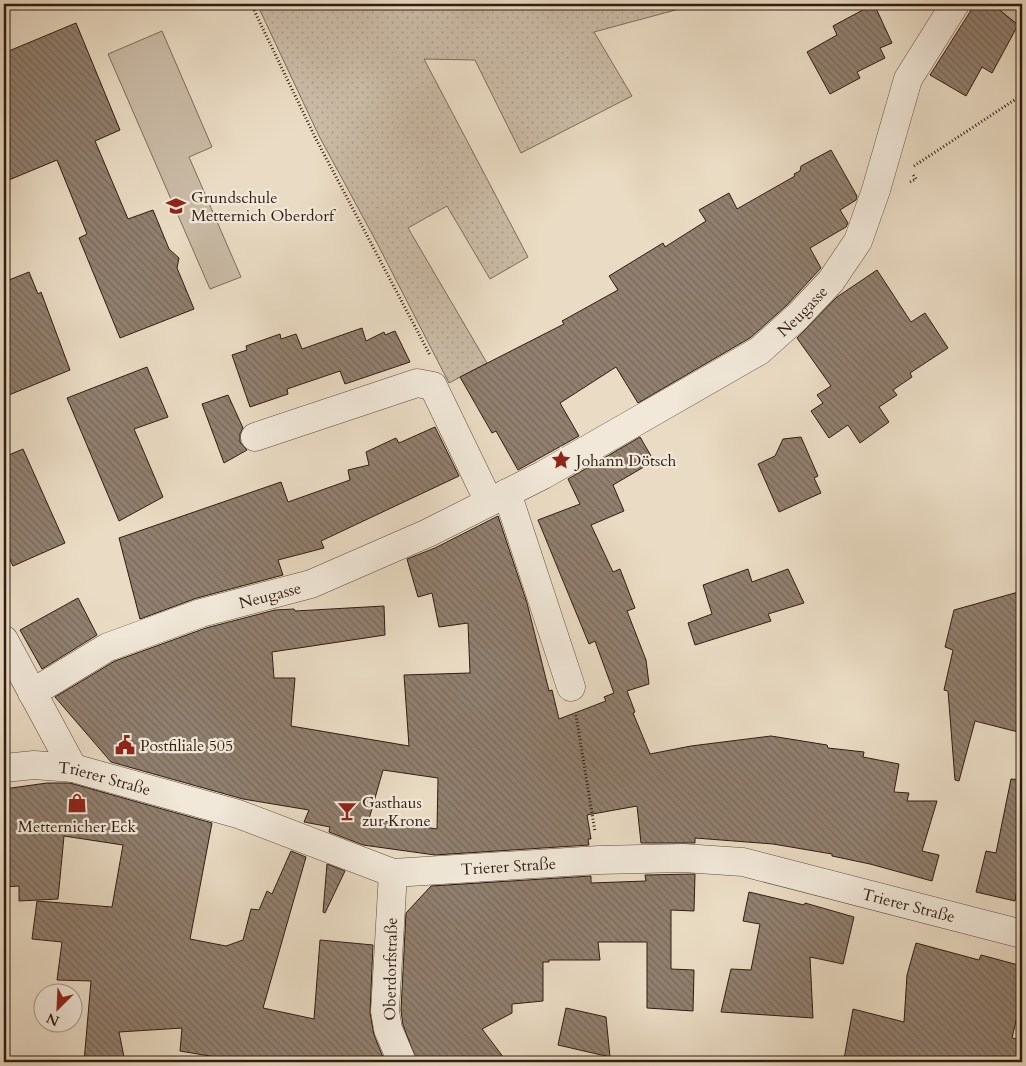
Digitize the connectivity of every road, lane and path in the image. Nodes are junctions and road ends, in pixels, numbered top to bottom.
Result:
1 (252, 4) edge
2 (955, 4) edge
3 (1022, 95) edge
4 (909, 169) dead end
5 (433, 386) junction
6 (255, 437) dead end
7 (498, 498) junction
8 (4, 640) edge
9 (571, 687) joint
10 (32, 693) junction
11 (4, 768) edge
12 (73, 768) junction
13 (599, 860) junction
14 (393, 873) junction
15 (1022, 934) edge
16 (402, 1062) edge

1 - 5 path
2 - 7 street, Neugasse
3 - 4 path
5 - 6 street
5 - 7 street
7 - 9 street
7 - 10 street, Neugasse
8 - 10 street
9 - 13 path
10 - 12 street
11 - 12 street, Trierer Straße
12 - 14 street, Trierer Straße
13 - 14 street, Trierer Straße
13 - 15 street, Trierer Straße
14 - 16 street, Oberdorfstraße

